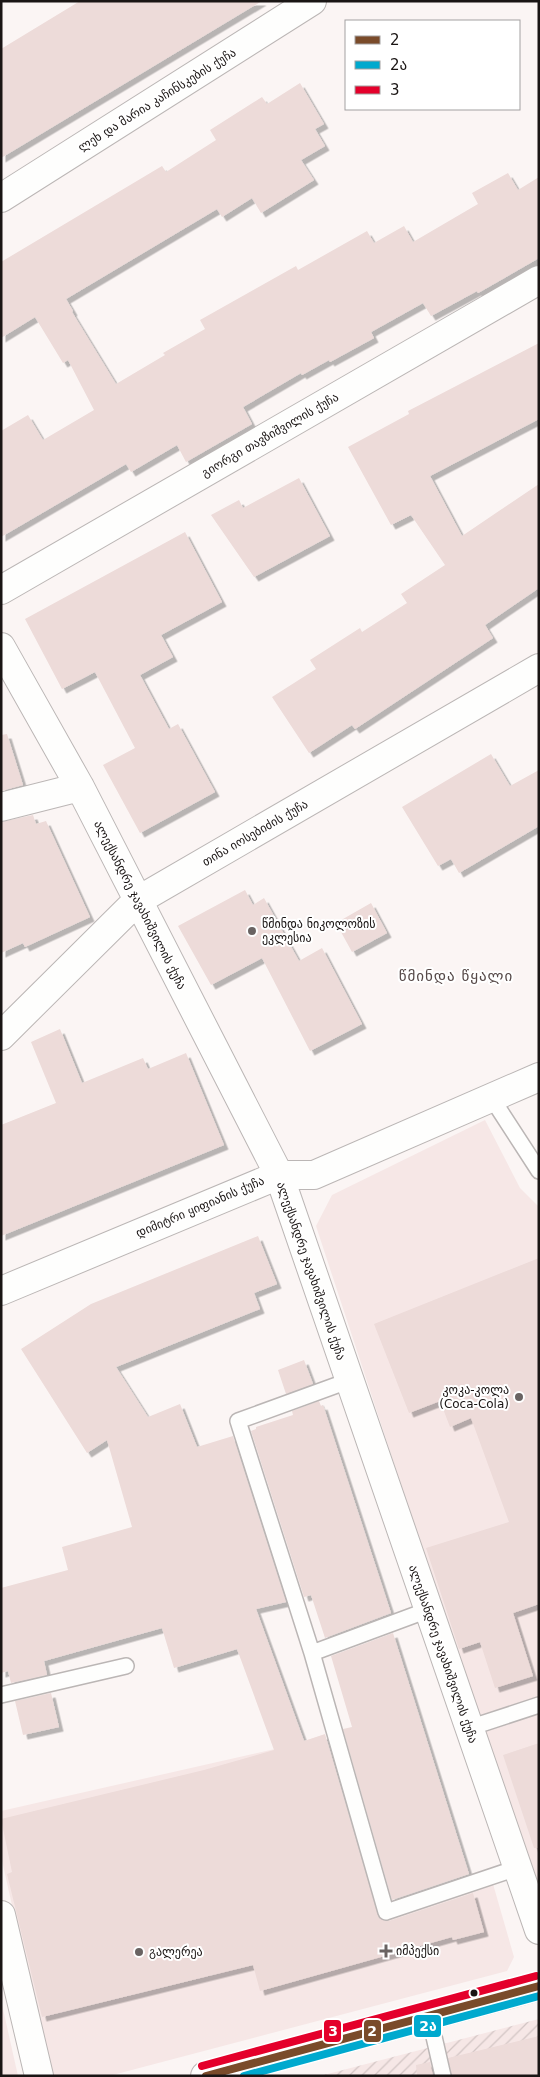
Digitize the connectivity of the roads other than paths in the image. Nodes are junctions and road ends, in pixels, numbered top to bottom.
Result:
1 (312, 1) edge
2 (1, 198) edge
3 (539, 280) edge
4 (1, 590) edge
5 (1, 647) edge
6 (539, 668) edge
7 (80, 787) junction
8 (1, 807) edge
9 (137, 901) junction
10 (1, 1036) edge
11 (539, 1077) edge
12 (491, 1097) junction
13 (539, 1171) edge
14 (279, 1174) junction
15 (1, 1291) edge
16 (348, 1381) junction
17 (428, 1610) junction
18 (312, 1653) junction
19 (126, 1666) dead end
20 (1, 1695) edge
21 (539, 1705) edge
22 (469, 1728) junction
23 (518, 1868) junction
24 (1, 1914) edge
25 (539, 1930) edge
26 (539, 1986) edge
27 (429, 2015) junction
28 (275, 2067) edge
29 (39, 2076) edge
30 (205, 2076) edge
31 (443, 2076) edge

1 - 2 street, ლეხ და მარია კაჩინსკების ქუჩა
3 - 4 street, გიორგი თავზიშვილის ქუჩა
5 - 7 street, ალექსანდრე ჯავახიშვილის ქუჩა
6 - 9 street, თინა იოსებიძის ქუჩა
7 - 8 street
7 - 9 street, ალექსანდრე ჯავახიშვილის ქუჩა
9 - 10 street, თინა იოსებიძის ქუჩა
9 - 14 street, ალექსანდრე ჯავახიშვილის ქუჩა
11 - 12 street, დიმიტრი ყიფიანის ქუჩა
12 - 13 lane
12 - 14 street, დიმიტრი ყიფიანის ქუჩა
14 - 15 street, დიმიტრი ყიფიანის ქუჩა
14 - 16 street, ალექსანდრე ჯავახიშვილის ქუჩა
16 - 17 street, ალექსანდრე ჯავახიშვილის ქუჩა
16 - 18 lane
17 - 18 lane
17 - 22 street, ალექსანდრე ჯავახიშვილის ქუჩა
18 - 23 lane
19 - 20 lane
21 - 22 lane
22 - 23 street, ალექსანდრე ჯავახიშვილის ქუჩა
23 - 25 street, ალექსანდრე ჯავახიშვილის ქუჩა
24 - 29 street
26 - 27 street
27 - 28 street
27 - 31 lane
28 - 30 street

